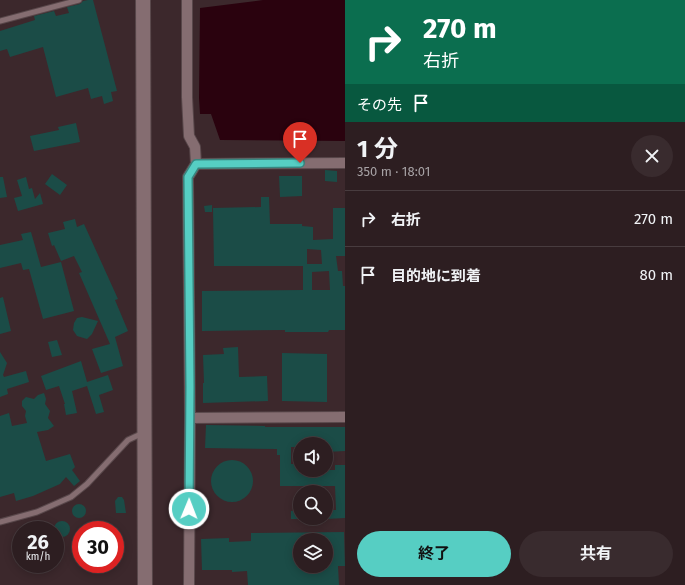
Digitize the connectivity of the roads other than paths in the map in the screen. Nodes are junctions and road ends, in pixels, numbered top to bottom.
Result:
1 (80, 0) edge
2 (143, 0) edge
3 (187, 0) edge
4 (0, 20) edge
5 (345, 162) edge
6 (196, 164) junction
7 (345, 417) edge
8 (190, 418) junction
9 (144, 432) junction
10 (0, 522) edge
11 (145, 585) edge
12 (189, 585) edge

1 - 4 lane
2 - 9 street
3 - 6 street
5 - 6 street
6 - 8 street
7 - 8 street
8 - 12 street
9 - 10 lane
9 - 11 street

